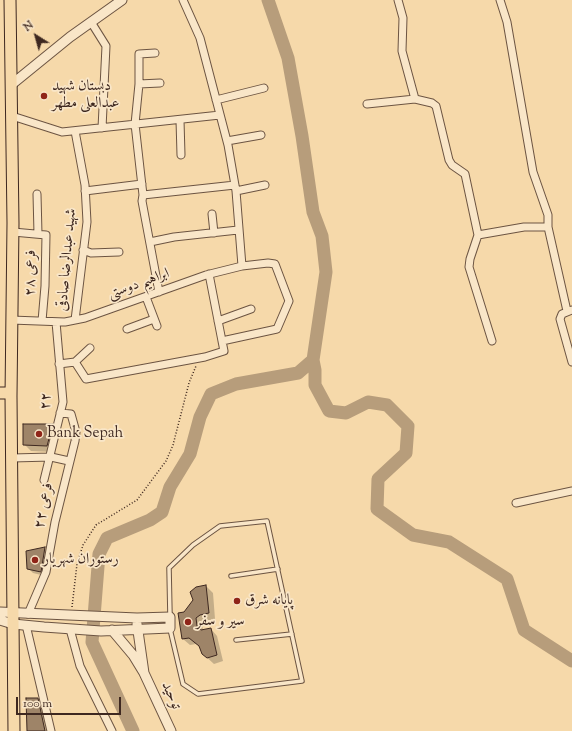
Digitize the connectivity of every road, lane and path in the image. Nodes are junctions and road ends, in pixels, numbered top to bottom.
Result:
1 (10, 0) edge
2 (122, 0) edge
3 (183, 0) edge
4 (398, 0) edge
5 (500, 0) edge
6 (91, 22) junction
7 (155, 53) dead end
8 (160, 83) dead end
9 (139, 84) junction
10 (11, 85) junction
11 (264, 88) dead end
12 (415, 99) junction
13 (216, 100) junction
14 (367, 104) dead end
15 (220, 115) junction
16 (12, 116) junction
17 (180, 120) junction
18 (135, 124) junction
19 (102, 128) junction
20 (75, 131) junction
21 (261, 135) dead end
22 (227, 141) junction
23 (181, 155) dead end
24 (142, 184) junction
25 (265, 185) dead end
26 (235, 188) junction
27 (85, 191) junction
28 (37, 194) dead end
29 (143, 195) junction
30 (212, 214) dead end
31 (548, 227) junction
32 (238, 230) junction
33 (13, 232) junction
34 (214, 233) junction
35 (38, 234) junction
36 (478, 235) junction
37 (150, 242) junction
38 (83, 250) junction
39 (119, 252) dead end
40 (242, 266) junction
41 (209, 274) junction
42 (159, 292) junction
43 (146, 296) junction
44 (251, 309) dead end
45 (570, 310) edge
46 (154, 319) junction
47 (11, 320) junction
48 (75, 320) junction
49 (42, 321) junction
50 (218, 321) junction
51 (56, 322) junction
52 (157, 326) dead end
53 (127, 328) dead end
54 (492, 341) dead end
55 (222, 342) junction
56 (90, 348) dead end
57 (198, 358) junction
58 (75, 362) junction
59 (572, 362) edge
60 (59, 364) junction
61 (11, 372) junction
62 (0, 377) edge
63 (0, 393) edge
64 (11, 396) junction
65 (60, 413) junction
66 (51, 457) junction
67 (12, 458) junction
68 (69, 461) junction
69 (44, 480) dead end
70 (572, 491) edge
71 (516, 503) dead end
72 (278, 568) junction
73 (232, 576) dead end
74 (0, 612) edge
75 (28, 614) junction
76 (71, 615) junction
77 (170, 617) junction
78 (137, 618) junction
79 (14, 619) junction
80 (0, 620) edge
81 (26, 625) junction
82 (170, 628) junction
83 (70, 629) junction
84 (137, 629) junction
85 (112, 630) junction
86 (292, 634) junction
87 (236, 640) dead end
88 (144, 673) junction
89 (14, 731) edge
90 (51, 731) edge
91 (112, 731) edge
92 (171, 731) edge

1 - 10 main road
2 - 6 street
3 - 13 street
4 - 12 street
5 - 31 street
6 - 10 street
6 - 19 street
7 - 9 street
8 - 9 street
9 - 18 street
10 - 16 main road
11 - 13 street
12 - 14 street
12 - 36 street
13 - 15 street
15 - 17 street
15 - 22 street
16 - 20 street
16 - 33 main road
17 - 18 street
17 - 23 street
18 - 19 street
18 - 24 street
19 - 20 street
20 - 27 street, شهید عبدالرضا صادقی
21 - 22 street
22 - 26 street
24 - 27 street
24 - 29 street
25 - 26 street
26 - 29 street
26 - 32 street
27 - 38 street, شهید عبدالرضا صادقی
28 - 35 street
29 - 37 street
30 - 34 street
31 - 36 street
31 - 45 street
32 - 34 street
32 - 40 street
33 - 35 street, فرعی ۲۸
33 - 47 main road
34 - 37 street
35 - 49 street, فرعی ۲۸
36 - 54 street
37 - 42 street
38 - 39 street
38 - 48 street, شهید عبدالرضا صادقی
40 - 41 street, ابراهیم دوستی
40 - 55 street, ابراهیم دوستی
41 - 42 street, ابراهیم دوستی
41 - 50 street
42 - 43 street, ابراهیم دوستی
43 - 46 street
43 - 48 street, ابراهیم دوستی
44 - 50 street
45 - 59 street
46 - 52 street
46 - 53 street
47 - 49 street, ابراهیم دوستی
47 - 61 main road
48 - 51 street, ابراهیم دوستی
49 - 51 street, ابراهیم دوستی
50 - 55 street
51 - 60 street, ۲۲
55 - 57 street
56 - 58 street
57 - 58 street
57 - 76 path
58 - 60 street
60 - 65 street, ۲۲
61 - 62 main road
61 - 64 main road
63 - 64 main road
64 - 67 main road
65 - 66 street, ۲۲
65 - 68 street, فرعی ۲۲
66 - 67 street
66 - 68 street
66 - 69 street, ۲۲
67 - 79 main road
68 - 75 street, فرعی ۲۲
70 - 71 street
72 - 73 lane
72 - 77 lane
72 - 86 lane
74 - 79 street
75 - 76 street
75 - 79 street
76 - 78 street
77 - 78 street
77 - 82 street
78 - 84 street
79 - 80 street
79 - 81 street
79 - 89 main road
81 - 83 street
81 - 90 street
82 - 84 street
82 - 86 lane
83 - 85 street
83 - 91 street
84 - 85 street
84 - 88 street
85 - 88 street
86 - 87 lane
88 - 92 street, توحید

